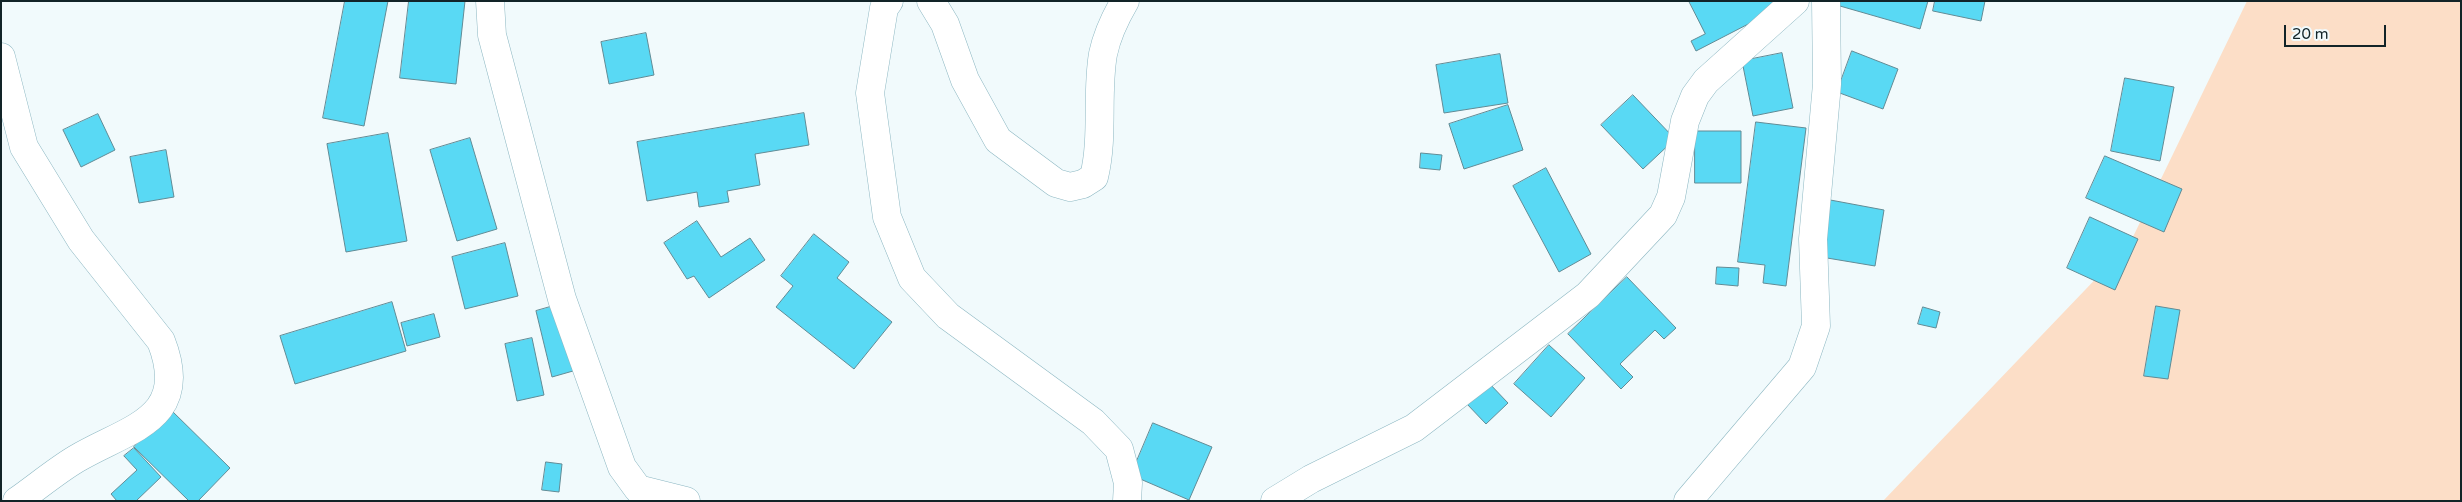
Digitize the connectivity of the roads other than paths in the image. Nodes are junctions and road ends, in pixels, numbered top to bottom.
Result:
1 (490, 1) edge
2 (889, 1) edge
3 (931, 1) edge
4 (1125, 1) edge
5 (1795, 1) edge
6 (1826, 1) edge
7 (1, 57) edge
8 (17, 501) edge
9 (686, 501) edge
10 (1127, 501) edge
11 (1275, 501) edge
12 (1688, 501) edge

1 - 9 street
2 - 10 street
3 - 4 street
5 - 11 street
6 - 12 street
7 - 8 street

